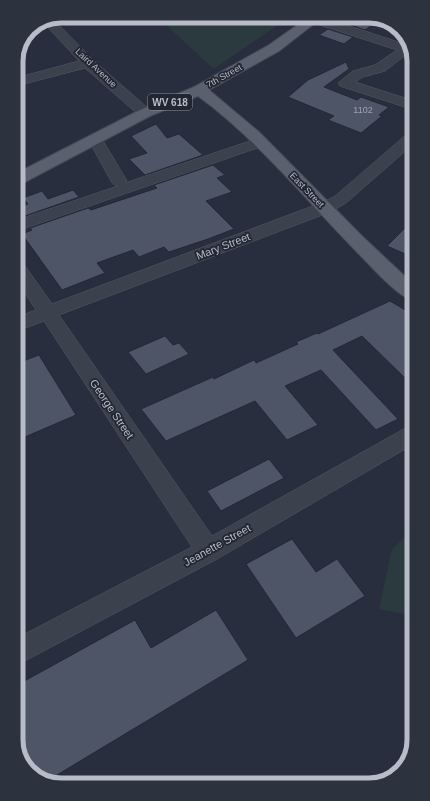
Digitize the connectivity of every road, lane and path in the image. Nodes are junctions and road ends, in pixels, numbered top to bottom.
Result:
1 (308, 23) edge
2 (335, 23) edge
3 (51, 24) edge
4 (403, 44) edge
5 (404, 46) edge
6 (88, 63) junction
7 (23, 80) edge
8 (199, 90) junction
9 (407, 105) edge
10 (145, 113) junction
11 (95, 139) junction
12 (407, 141) edge
13 (260, 142) junction
14 (23, 176) edge
15 (119, 181) dead end
16 (324, 208) junction
17 (23, 224) edge
18 (23, 275) edge
19 (407, 289) edge
20 (48, 312) junction
21 (23, 322) edge
22 (407, 438) edge
23 (208, 551) junction
24 (23, 649) edge

1 - 8 main road, 7th Street / WV 618
2 - 4 street
3 - 6 street, Laird Avenue
5 - 9 street
6 - 7 street
6 - 10 street, Laird Avenue
8 - 10 main road, 7th Street / WV 618
8 - 13 main road, East Street
10 - 11 main road, 7th Street / WV 618
11 - 14 main road, 7th Street / WV 618
11 - 15 street
12 - 16 street, Mary Street
13 - 16 main road, East Street
13 - 17 street
16 - 19 main road, East Street
16 - 20 street, Mary Street
18 - 20 street, George Street
20 - 21 street, Mary Street
20 - 23 street, George Street
22 - 23 street, Jeanette Street
23 - 24 street, Jeanette Street

